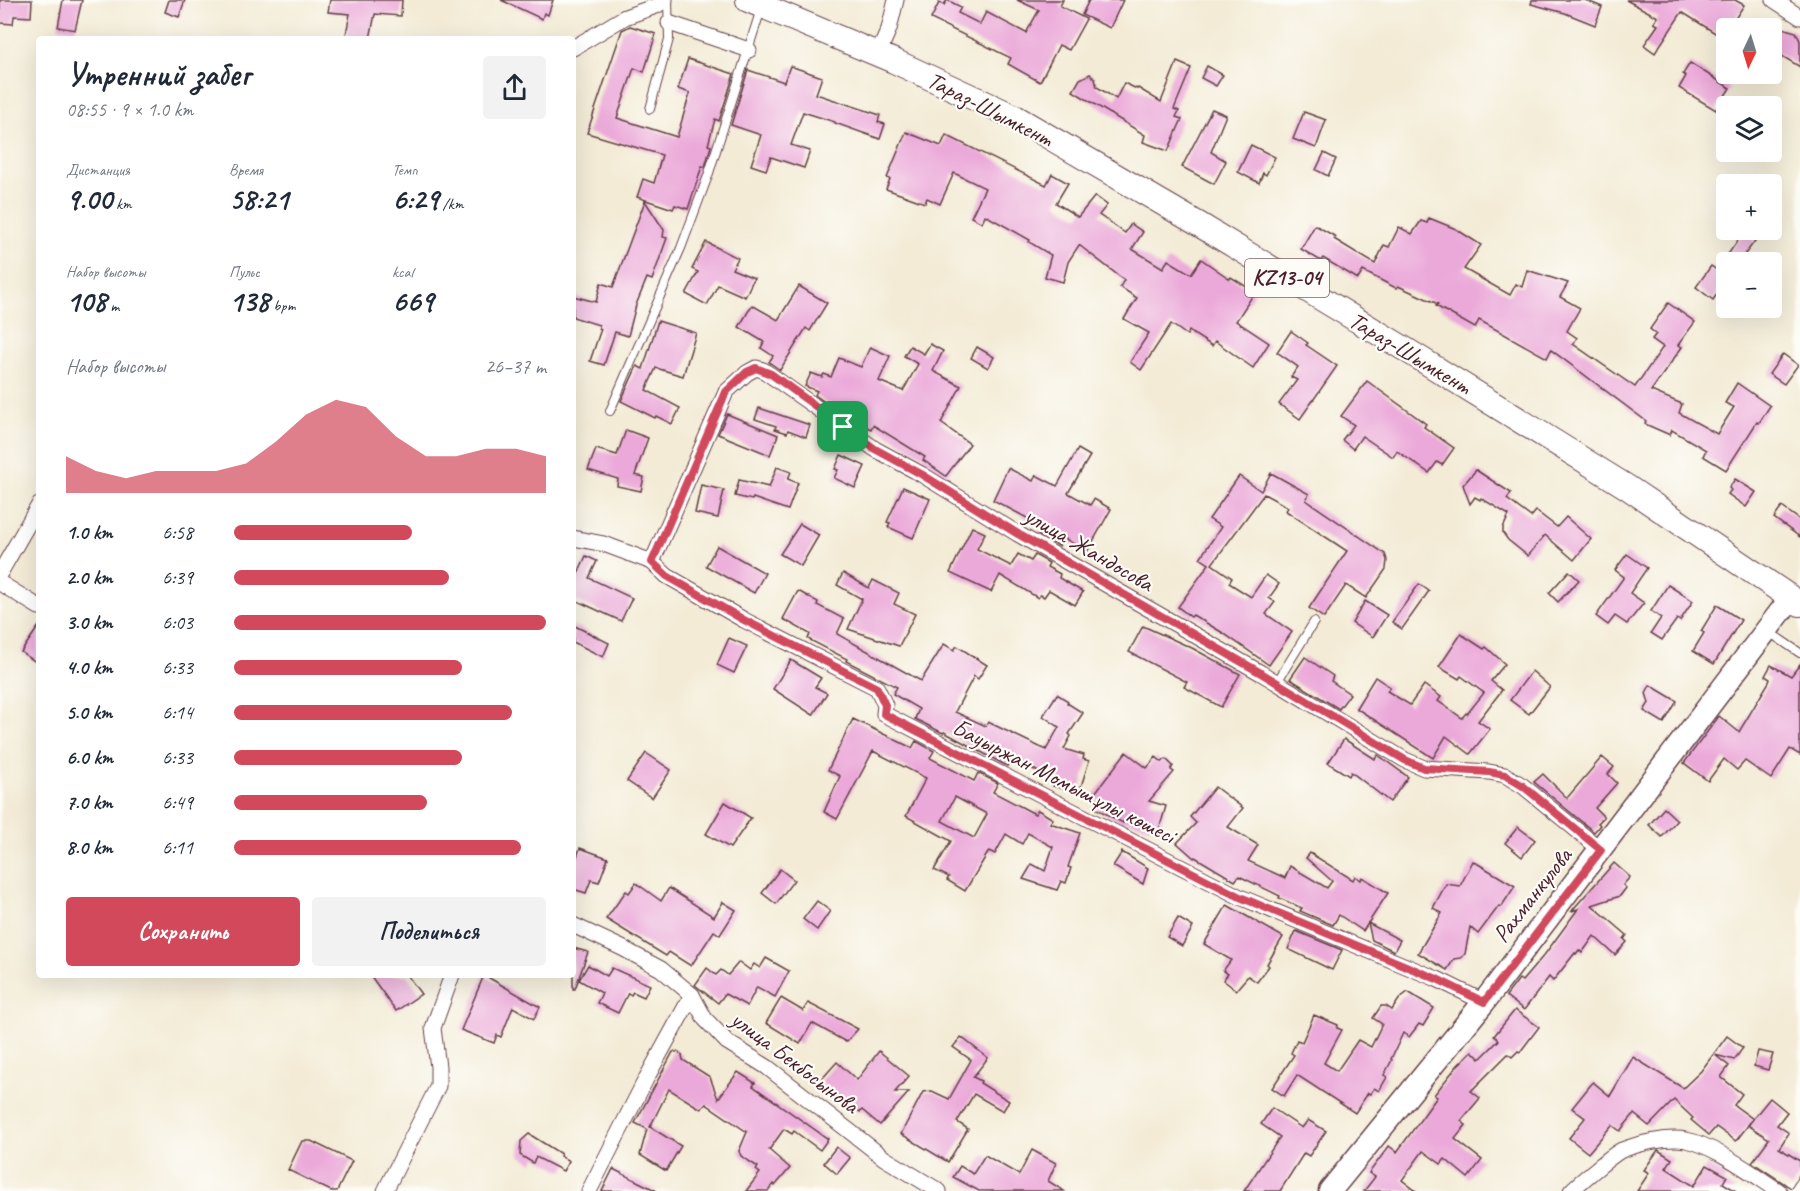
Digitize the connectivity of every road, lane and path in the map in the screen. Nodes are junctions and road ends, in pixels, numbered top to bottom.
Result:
1 (666, 0) edge
2 (896, 0) edge
3 (1774, 0) edge
4 (755, 3) edge
5 (1800, 17) edge
6 (669, 22) junction
7 (576, 46) edge
8 (749, 50) junction
9 (878, 54) junction
10 (650, 109) dead end
11 (610, 411) dead end
12 (36, 510) edge
13 (576, 539) edge
14 (652, 562) junction
15 (0, 573) edge
16 (0, 584) edge
17 (1797, 601) edge
18 (36, 605) edge
19 (1314, 622) dead end
20 (1766, 631) junction
21 (1800, 653) edge
22 (1277, 682) junction
23 (1601, 850) junction
24 (576, 926) edge
25 (451, 978) edge
26 (692, 995) junction
27 (1484, 1002) junction
28 (386, 1191) edge
29 (590, 1191) edge
30 (939, 1191) edge
31 (1330, 1191) edge
32 (1571, 1191) edge
33 (1779, 1191) edge

1 - 6 lane
1 - 7 street
2 - 9 street
3 - 5 street
4 - 8 lane
4 - 9 main road, Тараз-Шымкент / KZ13-04
6 - 8 street
6 - 10 lane
8 - 11 lane
9 - 17 main road, Тараз-Шымкент / KZ13-04
12 - 15 street
13 - 14 street, Бауыржан Момышұлы көшесі
14 - 22 street, улица Жандосова
14 - 27 street, Бауыржан Момышұлы көшесі
16 - 18 street
17 - 20 street, Рахманкулова
19 - 22 lane
20 - 21 lane
20 - 23 street, Рахманкулова
22 - 23 street, улица Жандосова
23 - 27 street, Рахманкулова
24 - 26 street, улица Бекбосынова
25 - 28 street
26 - 29 street
26 - 30 street, улица Бекбосынова
27 - 31 street, Рахманкулова
32 - 33 street

